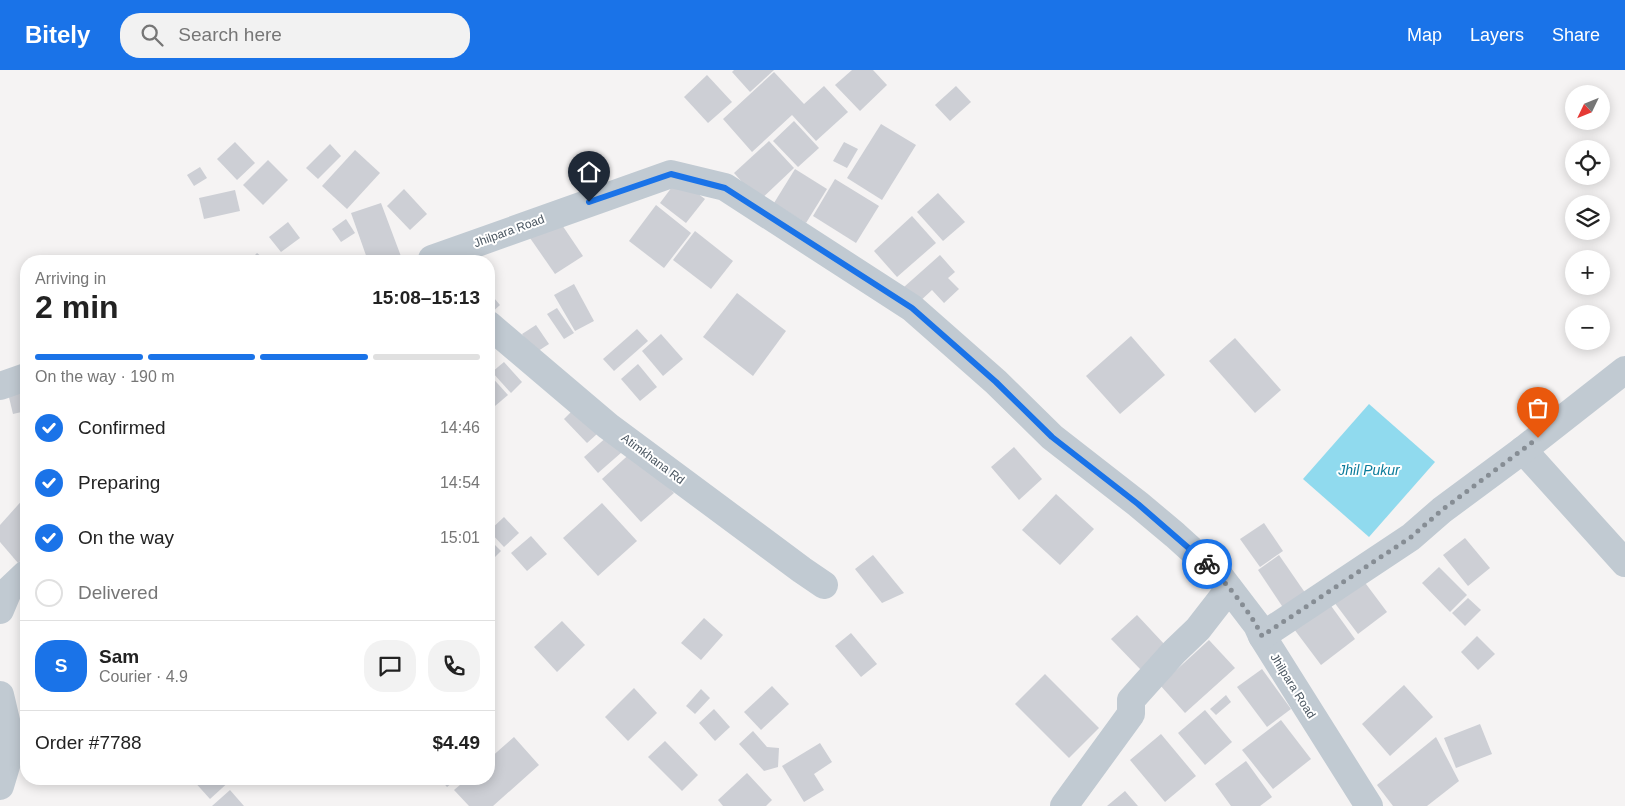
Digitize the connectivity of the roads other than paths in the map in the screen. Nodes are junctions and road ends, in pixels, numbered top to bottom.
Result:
1 (447, 255) edge
2 (495, 330) edge
3 (1625, 370) edge
4 (20, 379) edge
5 (0, 386) edge
6 (1523, 450) junction
7 (1625, 563) edge
8 (20, 580) edge
9 (824, 585) dead end
10 (1229, 589) junction
11 (0, 610) edge
12 (1262, 636) junction
13 (0, 695) edge
14 (0, 786) edge
15 (1064, 806) edge
16 (1368, 806) edge

1 - 10 street, Jhilpara Road
2 - 9 street, Atimkhana Rd
3 - 6 street
4 - 5 street
6 - 7 street
6 - 12 street
8 - 11 street
10 - 12 street, Jhilpara Road
10 - 15 street
12 - 16 street, Jhilpara Road
13 - 14 street

